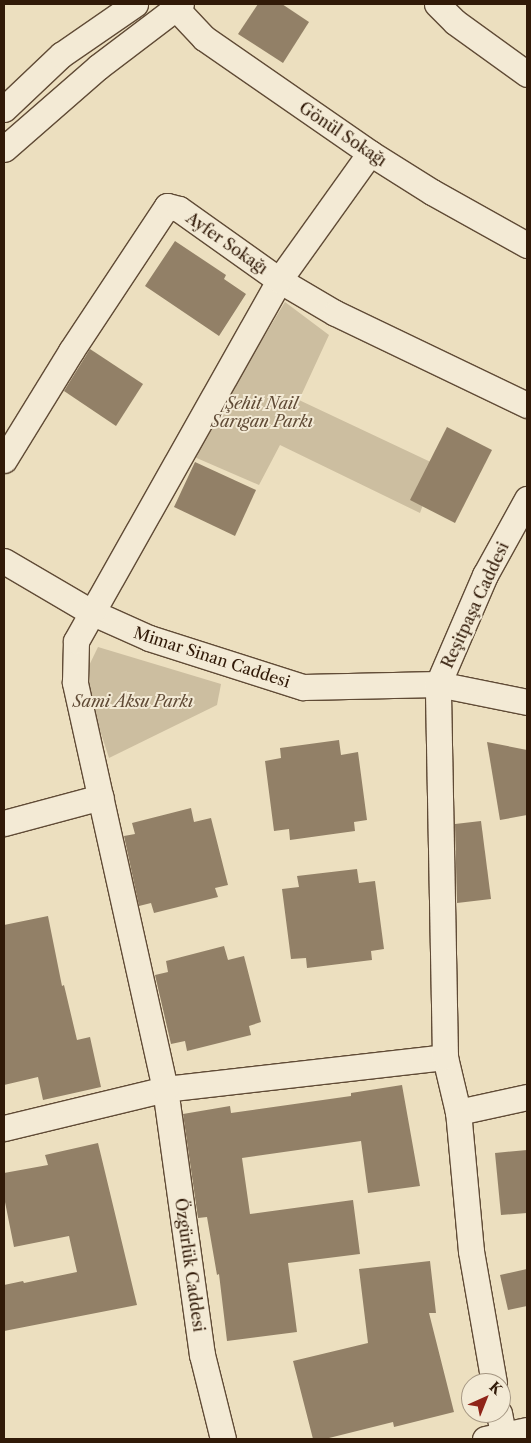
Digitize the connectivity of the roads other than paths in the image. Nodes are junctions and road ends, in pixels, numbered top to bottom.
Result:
1 (135, 4) edge
2 (438, 4) edge
3 (176, 5) edge
4 (527, 74) edge
5 (4, 109) edge
6 (4, 149) edge
7 (370, 153) junction
8 (527, 245) edge
9 (280, 280) junction
10 (527, 405) edge
11 (4, 460) edge
12 (527, 500) edge
13 (4, 562) edge
14 (91, 612) junction
15 (438, 684) junction
16 (527, 702) edge
17 (101, 798) junction
18 (4, 823) edge
19 (445, 1057) junction
20 (166, 1090) junction
21 (527, 1097) edge
22 (458, 1112) junction
23 (4, 1128) edge
24 (492, 1373) edge
25 (527, 1430) edge
26 (498, 1432) edge
27 (223, 1439) edge

1 - 5 street
2 - 4 street
3 - 6 street
3 - 7 street, Gönül Sokağı
7 - 8 street, Gönül Sokağı
7 - 9 street, Özgürlük Caddesi
9 - 10 street, Ayfer Sokağı
9 - 11 street, Ayfer Sokağı
9 - 14 street, Özgürlük Caddesi
12 - 15 street, Reşitpaşa Caddesi
13 - 14 street, Mimar Sinan Caddesi
14 - 15 street, Mimar Sinan Caddesi
14 - 17 street, Özgürlük Caddesi
15 - 16 street, Mimar Sinan Caddesi
15 - 19 street
17 - 18 street
17 - 20 street, Özgürlük Caddesi
19 - 20 street
19 - 22 street
20 - 23 street
20 - 27 street, Özgürlük Caddesi
21 - 22 street
22 - 24 street
25 - 26 street

